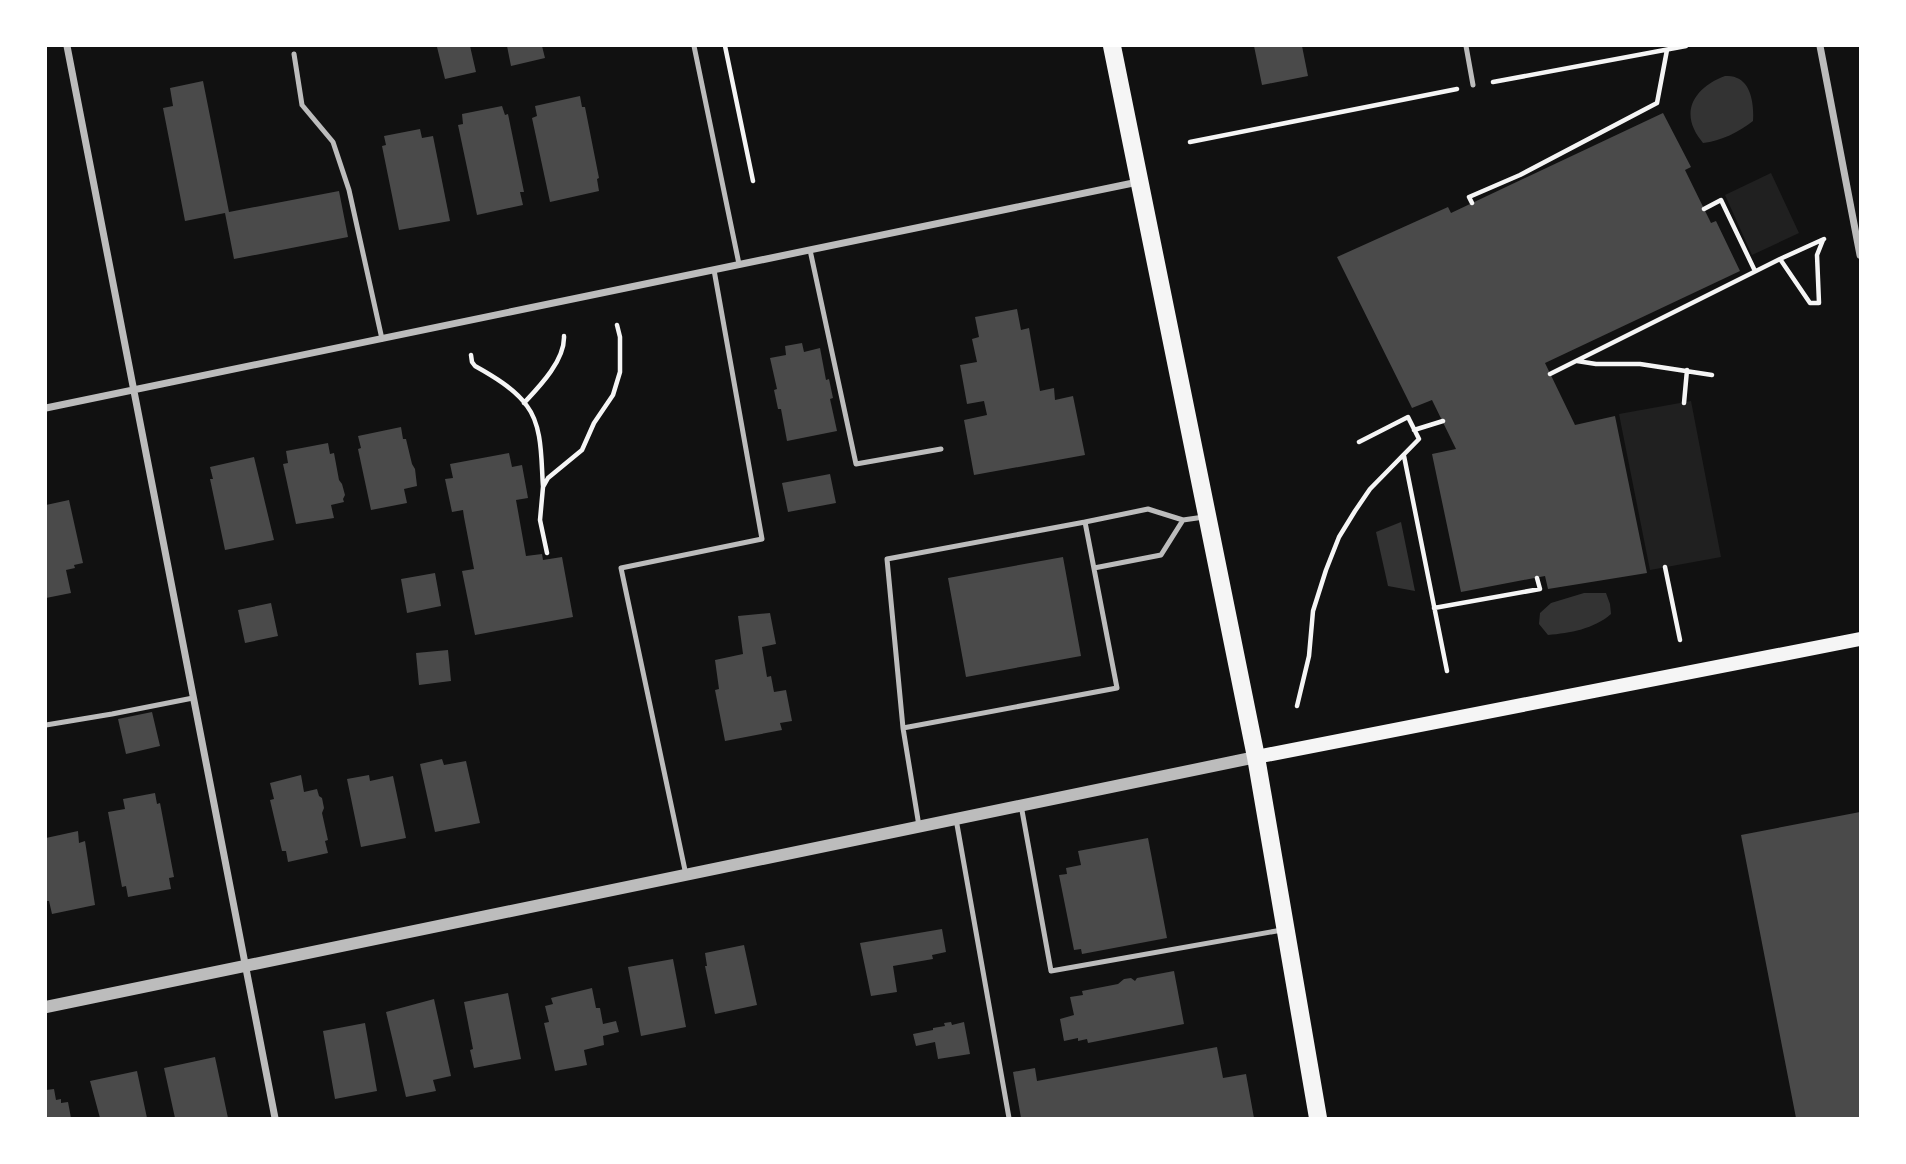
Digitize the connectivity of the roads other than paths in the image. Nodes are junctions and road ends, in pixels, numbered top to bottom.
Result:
1 (67, 46) edge
2 (694, 46) edge
3 (1112, 46) edge
4 (1465, 46) edge
5 (1820, 46) edge
6 (294, 54) dead end
7 (1474, 85) road end
8 (1139, 182) junction
9 (810, 250) junction
10 (1860, 255) edge
11 (740, 264) junction
12 (714, 270) junction
13 (382, 339) junction
14 (134, 391) junction
15 (46, 408) edge
16 (941, 449) dead end
17 (1207, 516) junction
18 (1184, 520) junction
19 (1085, 522) junction
20 (1094, 568) junction
21 (1860, 639) edge
22 (193, 698) junction
23 (46, 725) edge
24 (903, 728) junction
25 (1256, 757) junction
26 (1021, 805) junction
27 (956, 819) junction
28 (919, 826) junction
29 (686, 875) junction
30 (1285, 929) junction
31 (245, 966) junction
32 (46, 1007) edge
33 (275, 1118) edge
34 (1009, 1118) edge
35 (1318, 1118) edge

1 - 14 street
2 - 11 lane
3 - 8 main road
4 - 7 lane
5 - 10 street
6 - 13 lane
8 - 9 street
8 - 17 main road
9 - 11 street
9 - 16 lane
11 - 12 street
12 - 13 street
12 - 29 lane
13 - 14 street
14 - 15 street
14 - 22 street
17 - 18 lane
17 - 25 main road
18 - 19 lane
18 - 20 lane
19 - 20 lane
19 - 24 lane
20 - 24 lane
21 - 25 main road
22 - 23 lane
22 - 31 street
24 - 28 lane
25 - 26 street
25 - 30 main road
26 - 27 street
26 - 30 lane
27 - 28 street
27 - 34 lane
28 - 29 street
29 - 31 street
30 - 35 main road
31 - 32 street
31 - 33 street

